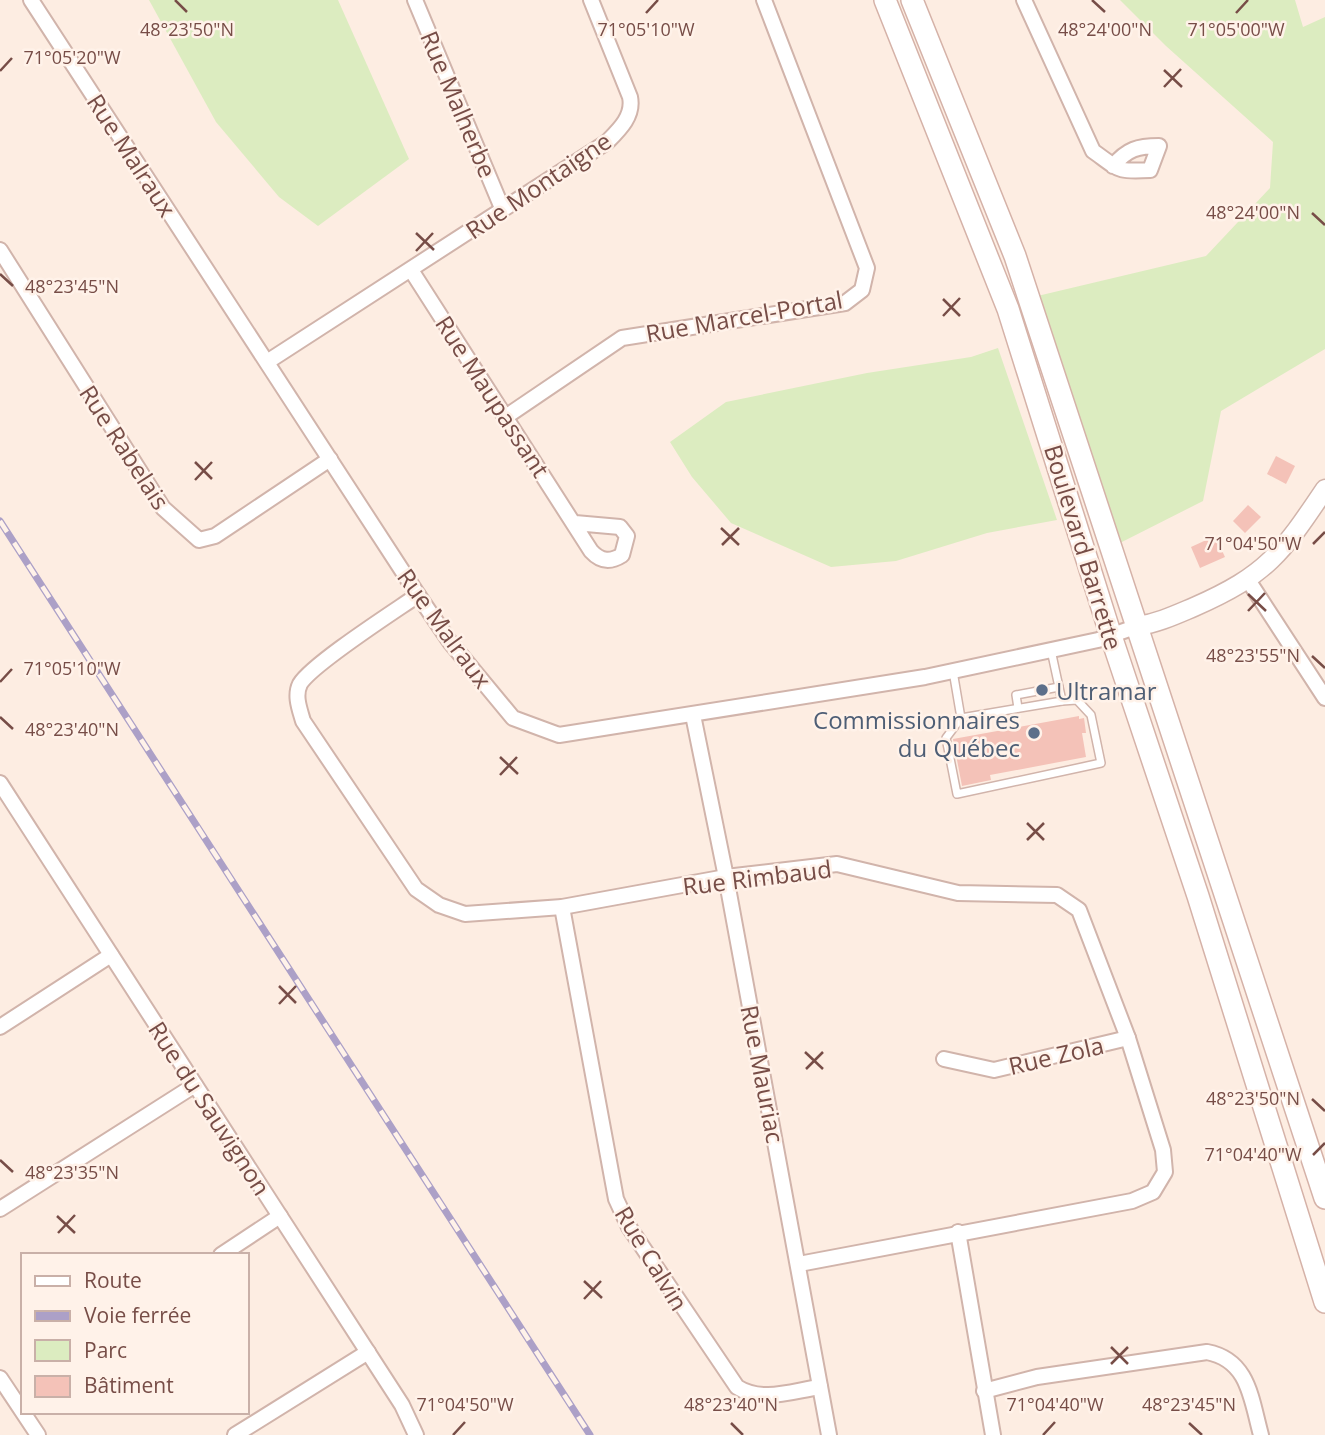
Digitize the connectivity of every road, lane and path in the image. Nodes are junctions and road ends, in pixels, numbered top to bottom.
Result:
1 (31, 0) edge
2 (415, 0) edge
3 (591, 0) edge
4 (764, 0) edge
5 (885, 0) edge
6 (912, 0) edge
7 (1024, 0) edge
8 (1114, 166) dead end
9 (502, 208) junction
10 (0, 250) edge
11 (411, 270) junction
12 (267, 362) junction
13 (507, 416) junction
14 (330, 459) junction
15 (1325, 489) edge
16 (575, 523) dead end
17 (1248, 580) junction
18 (418, 594) junction
19 (1138, 626) junction
20 (1111, 636) junction
21 (1051, 650) junction
22 (953, 671) junction
23 (1059, 687) junction
24 (1325, 698) edge
25 (1062, 701) junction
26 (1018, 709) junction
27 (693, 715) junction
28 (961, 718) junction
29 (0, 783) edge
30 (726, 877) junction
31 (562, 907) junction
32 (111, 955) junction
33 (0, 1027) edge
34 (1128, 1038) junction
35 (944, 1059) dead end
36 (195, 1085) junction
37 (1325, 1198) edge
38 (0, 1209) edge
39 (280, 1216) junction
40 (958, 1232) junction
41 (224, 1253) edge
42 (799, 1264) junction
43 (1321, 1276) edge
44 (1325, 1302) edge
45 (368, 1352) junction
46 (0, 1378) edge
47 (820, 1387) junction
48 (17, 1390) edge
49 (984, 1391) junction
50 (28, 1414) edge
51 (38, 1435) edge
52 (235, 1435) edge
53 (416, 1435) edge
54 (829, 1435) edge
55 (993, 1435) edge
56 (1261, 1435) edge

1 - 12 street, Rue Malraux
2 - 9 street, Rue Malherbe
3 - 9 street, Rue Montaigne
4 - 13 street, Rue Marcel-Portal
5 - 20 main road, Boulevard Barrette
6 - 19 main road, Boulevard Barrette
7 - 8 street
9 - 11 street, Rue Montaigne
10 - 14 street, Rue Rabelais
11 - 12 street, Rue Montaigne
11 - 13 street, Rue Maupassant
12 - 14 street, Rue Malraux
13 - 16 street, Rue Maupassant
14 - 18 street, Rue Malraux
15 - 17 street
17 - 19 street
17 - 24 street
18 - 27 street, Rue Malraux
18 - 31 street, Rue Rimbaud
19 - 20 street, Rue Malraux
19 - 37 main road, Boulevard Barrette
20 - 21 street, Rue Malraux
20 - 43 main road, Boulevard Barrette
21 - 22 street, Rue Malraux
21 - 23 lane
22 - 27 street, Rue Malraux
22 - 28 lane
23 - 25 lane
23 - 26 lane
25 - 26 lane
25 - 28 lane
26 - 28 lane
27 - 30 street, Rue Mauriac
29 - 32 street, Rue du Sauvignon
30 - 31 street, Rue Rimbaud
30 - 34 street, Rue Rimbaud
30 - 42 street, Rue Mauriac
31 - 47 street, Rue Calvin
32 - 33 street
32 - 36 street, Rue du Sauvignon
34 - 35 street, Rue Zola
34 - 40 street, Rue Rimbaud
36 - 38 street
36 - 39 street, Rue du Sauvignon
39 - 41 street
39 - 45 street, Rue du Sauvignon
40 - 42 street, Rue Rimbaud
40 - 49 street
42 - 47 street, Rue Mauriac
43 - 44 main road, Boulevard Barrette
45 - 52 street
45 - 53 street, Rue du Sauvignon
46 - 48 street
47 - 54 street, Rue Mauriac
49 - 55 street
49 - 56 street
50 - 51 street

